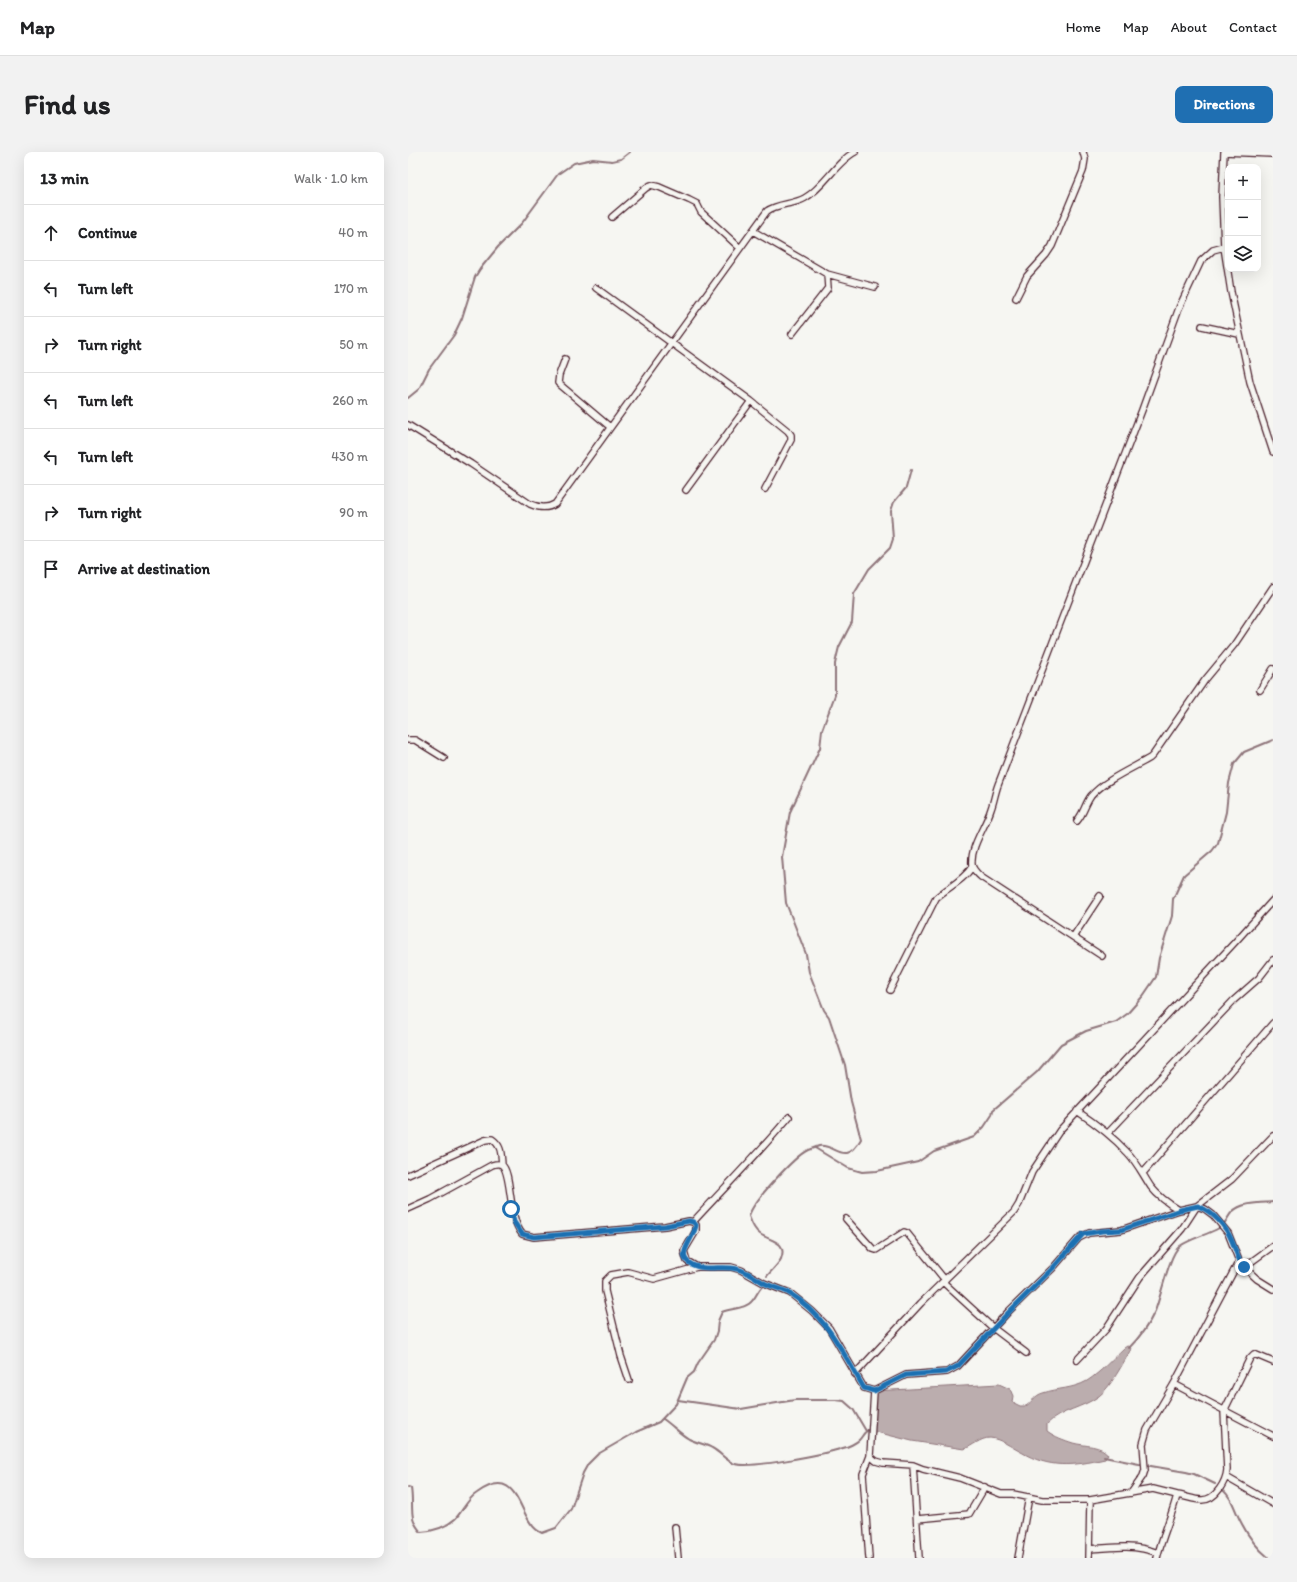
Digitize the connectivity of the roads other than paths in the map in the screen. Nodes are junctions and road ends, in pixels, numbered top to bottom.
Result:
1 (855, 152) edge
2 (1083, 152) edge
3 (1224, 152) edge
4 (1273, 154) edge
5 (612, 217) dead end
6 (753, 231) junction
7 (1224, 247) junction
8 (740, 248) junction
9 (827, 274) junction
10 (596, 288) dead end
11 (875, 288) dead end
12 (1016, 298) dead end
13 (1202, 326) dead end
14 (792, 334) dead end
15 (1239, 334) junction
16 (672, 343) junction
17 (565, 359) dead end
18 (751, 401) junction
19 (408, 425) edge
20 (610, 427) junction
21 (1273, 452) edge
22 (765, 489) dead end
23 (686, 490) dead end
24 (1273, 587) edge
25 (1273, 669) edge
26 (1260, 690) dead end
27 (408, 740) edge
28 (444, 758) dead end
29 (1077, 820) dead end
30 (972, 866) junction
31 (1100, 896) dead end
32 (1273, 900) edge
33 (1073, 937) junction
34 (1102, 956) dead end
35 (1273, 960) edge
36 (890, 990) dead end
37 (1273, 1023) edge
38 (1077, 1111) junction
39 (788, 1117) dead end
40 (1108, 1133) junction
41 (1273, 1136) edge
42 (502, 1165) junction
43 (1143, 1173) junction
44 (408, 1175) edge
45 (1198, 1206) junction
46 (408, 1209) edge
47 (1180, 1210) junction
48 (846, 1219) dead end
49 (693, 1222) junction
50 (1273, 1246) edge
51 (1239, 1261) junction
52 (697, 1267) junction
53 (1244, 1267) junction
54 (944, 1281) junction
55 (1273, 1289) edge
56 (993, 1328) junction
57 (1026, 1353) dead end
58 (1077, 1360) dead end
59 (1273, 1362) edge
60 (855, 1374) junction
61 (629, 1380) dead end
62 (1174, 1384) junction
63 (874, 1391) junction
64 (1224, 1411) junction
65 (1273, 1436) edge
66 (870, 1456) junction
67 (914, 1465) junction
68 (1226, 1477) junction
69 (985, 1487) junction
70 (1131, 1493) junction
71 (1177, 1495) junction
72 (1029, 1497) junction
73 (1090, 1500) junction
74 (1273, 1504) edge
75 (917, 1519) junction
76 (675, 1527) dead end
77 (1090, 1549) junction
78 (1157, 1556) edge
79 (678, 1558) edge
80 (869, 1558) edge
81 (919, 1558) edge
82 (1018, 1558) edge
83 (1089, 1558) edge

1 - 6 street
2 - 12 street
3 - 4 street
3 - 7 street
5 - 8 street
6 - 8 street
6 - 9 street
7 - 15 street
7 - 30 street
8 - 16 street
9 - 11 street
9 - 14 street
10 - 16 street
13 - 15 street
15 - 21 street
16 - 18 street
16 - 20 street
17 - 20 street
18 - 22 street
18 - 23 street
19 - 20 street
24 - 29 street
25 - 26 street
27 - 28 street
30 - 33 street
30 - 36 street
31 - 33 street
32 - 38 street
33 - 34 street
35 - 40 street
37 - 43 street
38 - 40 street
38 - 54 street
39 - 49 street
40 - 43 street
41 - 45 street
42 - 44 street
42 - 46 street
42 - 49 street
43 - 47 street
45 - 47 street
45 - 51 street
45 - 58 street
47 - 56 street
48 - 54 street
49 - 52 street
50 - 53 street
51 - 53 street
51 - 62 street
52 - 60 street
52 - 61 street
53 - 55 street
54 - 56 street
54 - 60 street
56 - 57 street
56 - 63 street
59 - 64 street
60 - 63 street
62 - 64 street
62 - 70 street
63 - 66 street
64 - 65 street
64 - 68 street
66 - 67 street
66 - 80 street
67 - 69 street
67 - 75 street
68 - 71 street
68 - 74 street
69 - 72 street
69 - 75 street
70 - 71 street
70 - 73 street
71 - 78 street
72 - 73 street
72 - 82 street
73 - 77 street
75 - 81 street
76 - 79 street
77 - 78 street
77 - 83 street

